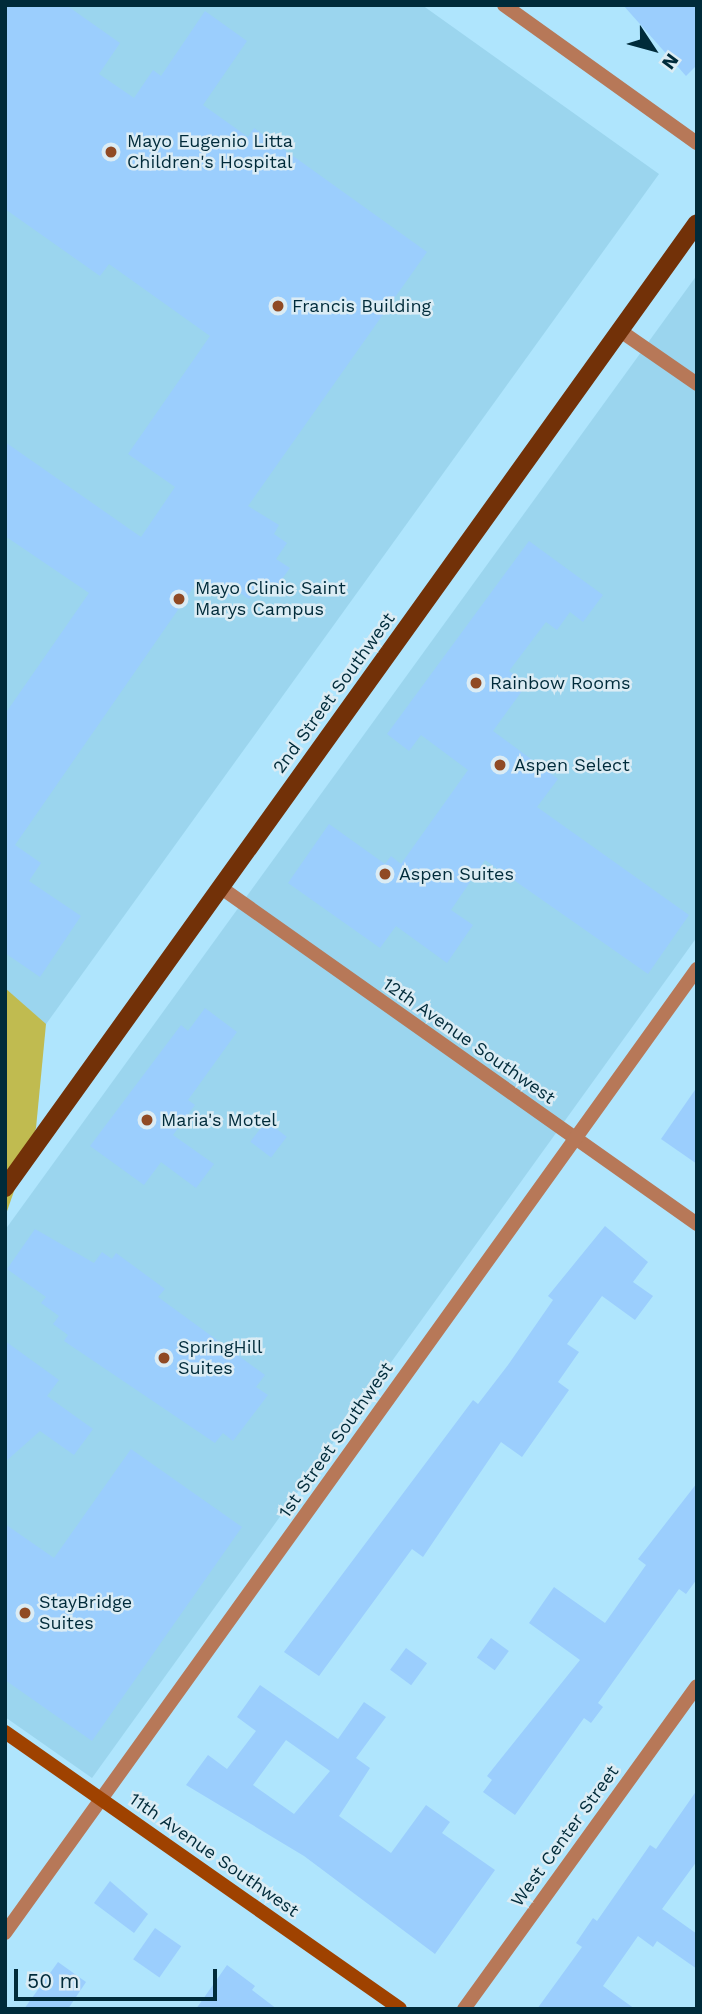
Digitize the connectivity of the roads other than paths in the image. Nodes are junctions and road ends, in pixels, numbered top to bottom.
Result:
1 (504, 5) edge
2 (697, 143) edge
3 (697, 223) edge
4 (619, 330) junction
5 (697, 384) edge
6 (220, 887) junction
7 (697, 970) edge
8 (573, 1139) junction
9 (5, 1188) edge
10 (697, 1224) edge
11 (697, 1686) edge
12 (5, 1732) edge
13 (103, 1801) junction
14 (5, 1933) edge
15 (400, 2009) edge
16 (464, 2009) edge

1 - 2 street
3 - 4 main road, 2nd Street Southwest
4 - 5 street
4 - 6 main road, 2nd Street Southwest
6 - 8 street, 12th Avenue Southwest
6 - 9 main road, 2nd Street Southwest
7 - 8 street, 1st Street Southwest
8 - 10 street, 12th Avenue Southwest
8 - 13 street, 1st Street Southwest
11 - 16 street, West Center Street
12 - 13 main road, 11th Avenue Southwest
13 - 14 street, 1st Street Southwest
13 - 15 main road, 11th Avenue Southwest

